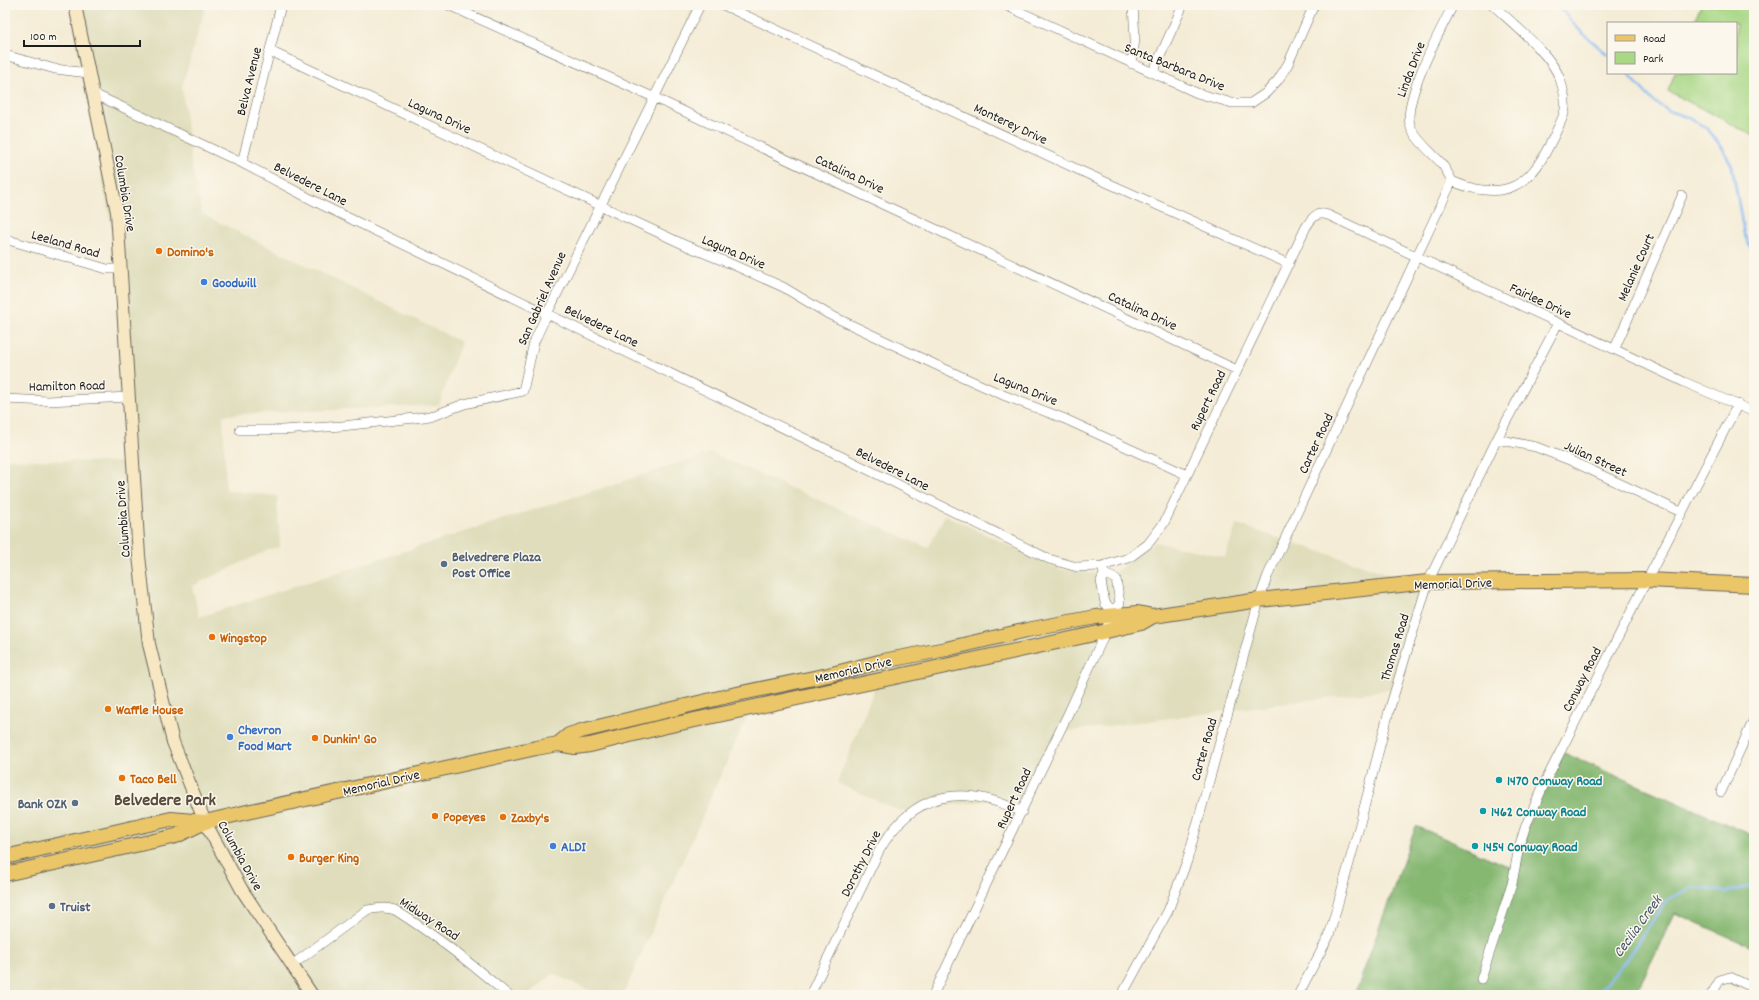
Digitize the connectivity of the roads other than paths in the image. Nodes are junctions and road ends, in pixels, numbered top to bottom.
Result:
1 (75, 5) edge
2 (281, 5) edge
3 (448, 5) edge
4 (700, 5) edge
5 (723, 5) edge
6 (1005, 5) edge
7 (1133, 5) edge
8 (1183, 5) edge
9 (1314, 5) edge
10 (1453, 5) edge
11 (1493, 5) edge
12 (270, 51) junction
13 (5, 55) edge
14 (1132, 64) junction
15 (1153, 72) junction
16 (88, 73) junction
17 (94, 94) junction
18 (653, 97) junction
19 (242, 163) junction
20 (1452, 181) junction
21 (1682, 196) dead end
22 (600, 206) junction
23 (1317, 214) joint
24 (5, 239) edge
25 (1418, 257) junction
26 (1289, 264) junction
27 (120, 269) junction
28 (547, 314) junction
29 (1558, 324) junction
30 (1615, 348) junction
31 (1237, 370) junction
32 (129, 397) junction
33 (5, 398) edge
34 (1738, 404) junction
35 (1754, 412) edge
36 (240, 430) dead end
37 (1497, 440) junction
38 (1187, 474) junction
39 (1681, 512) junction
40 (1103, 570) junction
41 (1647, 580) junction
42 (1428, 582) junction
43 (1754, 585) edge
44 (1259, 600) junction
45 (1113, 614) junction
46 (1153, 616) junction
47 (1106, 631) junction
48 (1754, 719) edge
49 (558, 744) junction
50 (1721, 792) dead end
51 (1022, 812) junction
52 (205, 822) junction
53 (5, 857) edge
54 (5, 874) edge
55 (292, 965) junction
56 (1480, 978) dead end
57 (1754, 988) edge
58 (312, 995) edge
59 (508, 995) edge
60 (810, 995) edge
61 (933, 995) edge
62 (1122, 995) edge
63 (1298, 995) edge
64 (1711, 995) edge

1 - 16 main road, Columbia Drive
2 - 12 street, Belva Avenue
3 - 18 street, Catalina Drive
4 - 18 street, San Gabriel Avenue
5 - 26 street, Monterey Drive
6 - 14 street, Santa Barbara Drive
7 - 14 street
8 - 15 street
9 - 15 street, Santa Barbara Drive
10 - 20 street, Linda Drive
11 - 20 street
12 - 19 street, Belva Avenue
12 - 22 street, Laguna Drive
13 - 16 street
14 - 15 street, Santa Barbara Drive
16 - 17 main road, Columbia Drive
17 - 19 street, Belvedere Lane
17 - 27 main road, Columbia Drive
18 - 22 street, San Gabriel Avenue
18 - 31 street, Catalina Drive
19 - 28 street, Belvedere Lane
20 - 25 street, Carter Road
21 - 30 street, Melanie Court
22 - 28 street, San Gabriel Avenue
22 - 38 street, Laguna Drive
23 - 25 street, Fairlee Drive
23 - 26 street, Rupert Road
24 - 27 street, Leeland Road
25 - 29 street, Fairlee Drive
25 - 44 street, Carter Road
26 - 31 street, Rupert Road
27 - 32 main road, Columbia Drive
28 - 36 street, San Gabriel Avenue
28 - 40 street, Belvedere Lane
29 - 30 street, Fairlee Drive
29 - 37 street, Thomas Road
30 - 34 street, Fairlee Drive
31 - 38 street, Rupert Road
32 - 33 street, Hamilton Road
32 - 52 main road, Columbia Drive
34 - 35 street, Fairlee Drive
34 - 39 street, Conway Road
37 - 39 street, Julian Street
37 - 42 street, Thomas Road
38 - 40 street, Rupert Road
39 - 41 street, Conway Road
40 - 45 street
40 - 45 street, Rupert Road
41 - 42 main road, Memorial Drive
41 - 43 main road, Memorial Drive
41 - 56 street, Conway Road
42 - 44 main road, Memorial Drive
42 - 63 street, Thomas Road
44 - 46 main road, Memorial Drive
44 - 62 street, Carter Road
45 - 46 main road, Memorial Drive
45 - 47 street, Rupert Road
45 - 49 main road, Memorial Drive
46 - 47 main road, Memorial Drive
47 - 49 main road, Memorial Drive
47 - 51 street, Rupert Road
48 - 50 street
49 - 52 main road, Memorial Drive
51 - 60 street, Dorothy Drive
51 - 61 street, Rupert Road
52 - 53 main road, Memorial Drive
52 - 54 main road, Memorial Drive
52 - 55 main road, Columbia Drive
55 - 58 main road, Columbia Drive
55 - 59 street, Midway Road
57 - 64 street

